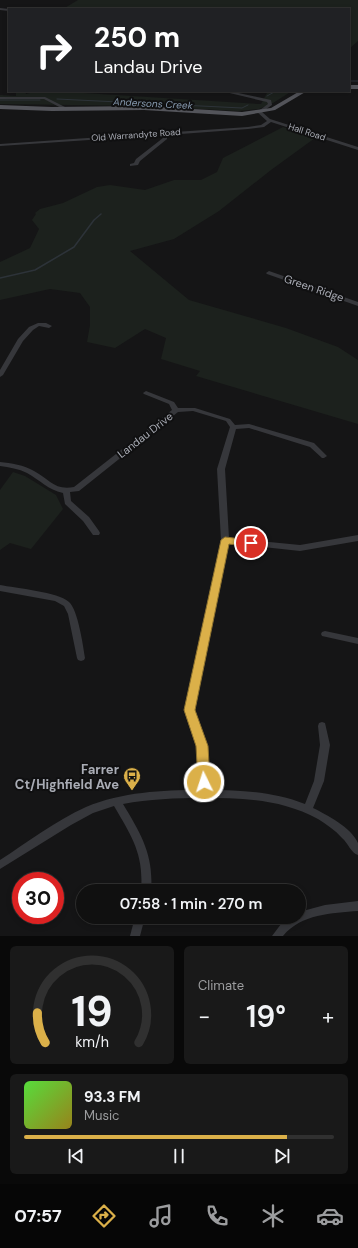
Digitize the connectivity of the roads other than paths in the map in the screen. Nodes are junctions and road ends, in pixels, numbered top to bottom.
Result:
1 (228, 92) edge
2 (302, 92) edge
3 (0, 98) edge
4 (0, 107) edge
5 (67, 109) junction
6 (259, 112) junction
7 (270, 121) junction
8 (165, 133) junction
9 (0, 145) edge
10 (358, 149) edge
11 (137, 165) dead end
12 (270, 272) dead end
13 (358, 304) edge
14 (49, 326) dead end
15 (0, 375) edge
16 (146, 393) dead end
17 (176, 410) junction
18 (233, 427) junction
19 (324, 456) dead end
20 (0, 464) edge
21 (66, 491) junction
22 (96, 533) dead end
23 (358, 538) edge
24 (225, 540) junction
25 (0, 588) edge
26 (325, 634) dead end
27 (358, 640) edge
28 (81, 658) dead end
29 (322, 726) dead end
30 (205, 794) junction
31 (117, 802) junction
32 (307, 810) junction
33 (358, 851) edge
34 (0, 865) edge
35 (147, 884) edge
36 (358, 906) edge
37 (138, 924) edge
38 (135, 936) edge
39 (277, 936) edge

1 - 6 street
2 - 6 main road
3 - 5 street
4 - 5 main road
5 - 6 main road
6 - 7 street, Hall Road
7 - 8 street, Old Warrandyte Road
7 - 10 street, Hall Road
8 - 9 street, Old Warrandyte Road
8 - 11 street
12 - 13 street, Green Ridge
14 - 15 street
16 - 17 street
17 - 18 street, Landau Drive
17 - 21 street, Landau Drive
18 - 19 street
18 - 24 street
20 - 21 street
21 - 22 street
23 - 24 street
24 - 30 street
25 - 28 street
26 - 27 street
29 - 32 street
30 - 31 street
30 - 32 street
31 - 34 street
31 - 35 street
32 - 33 street
36 - 39 street
37 - 38 street

